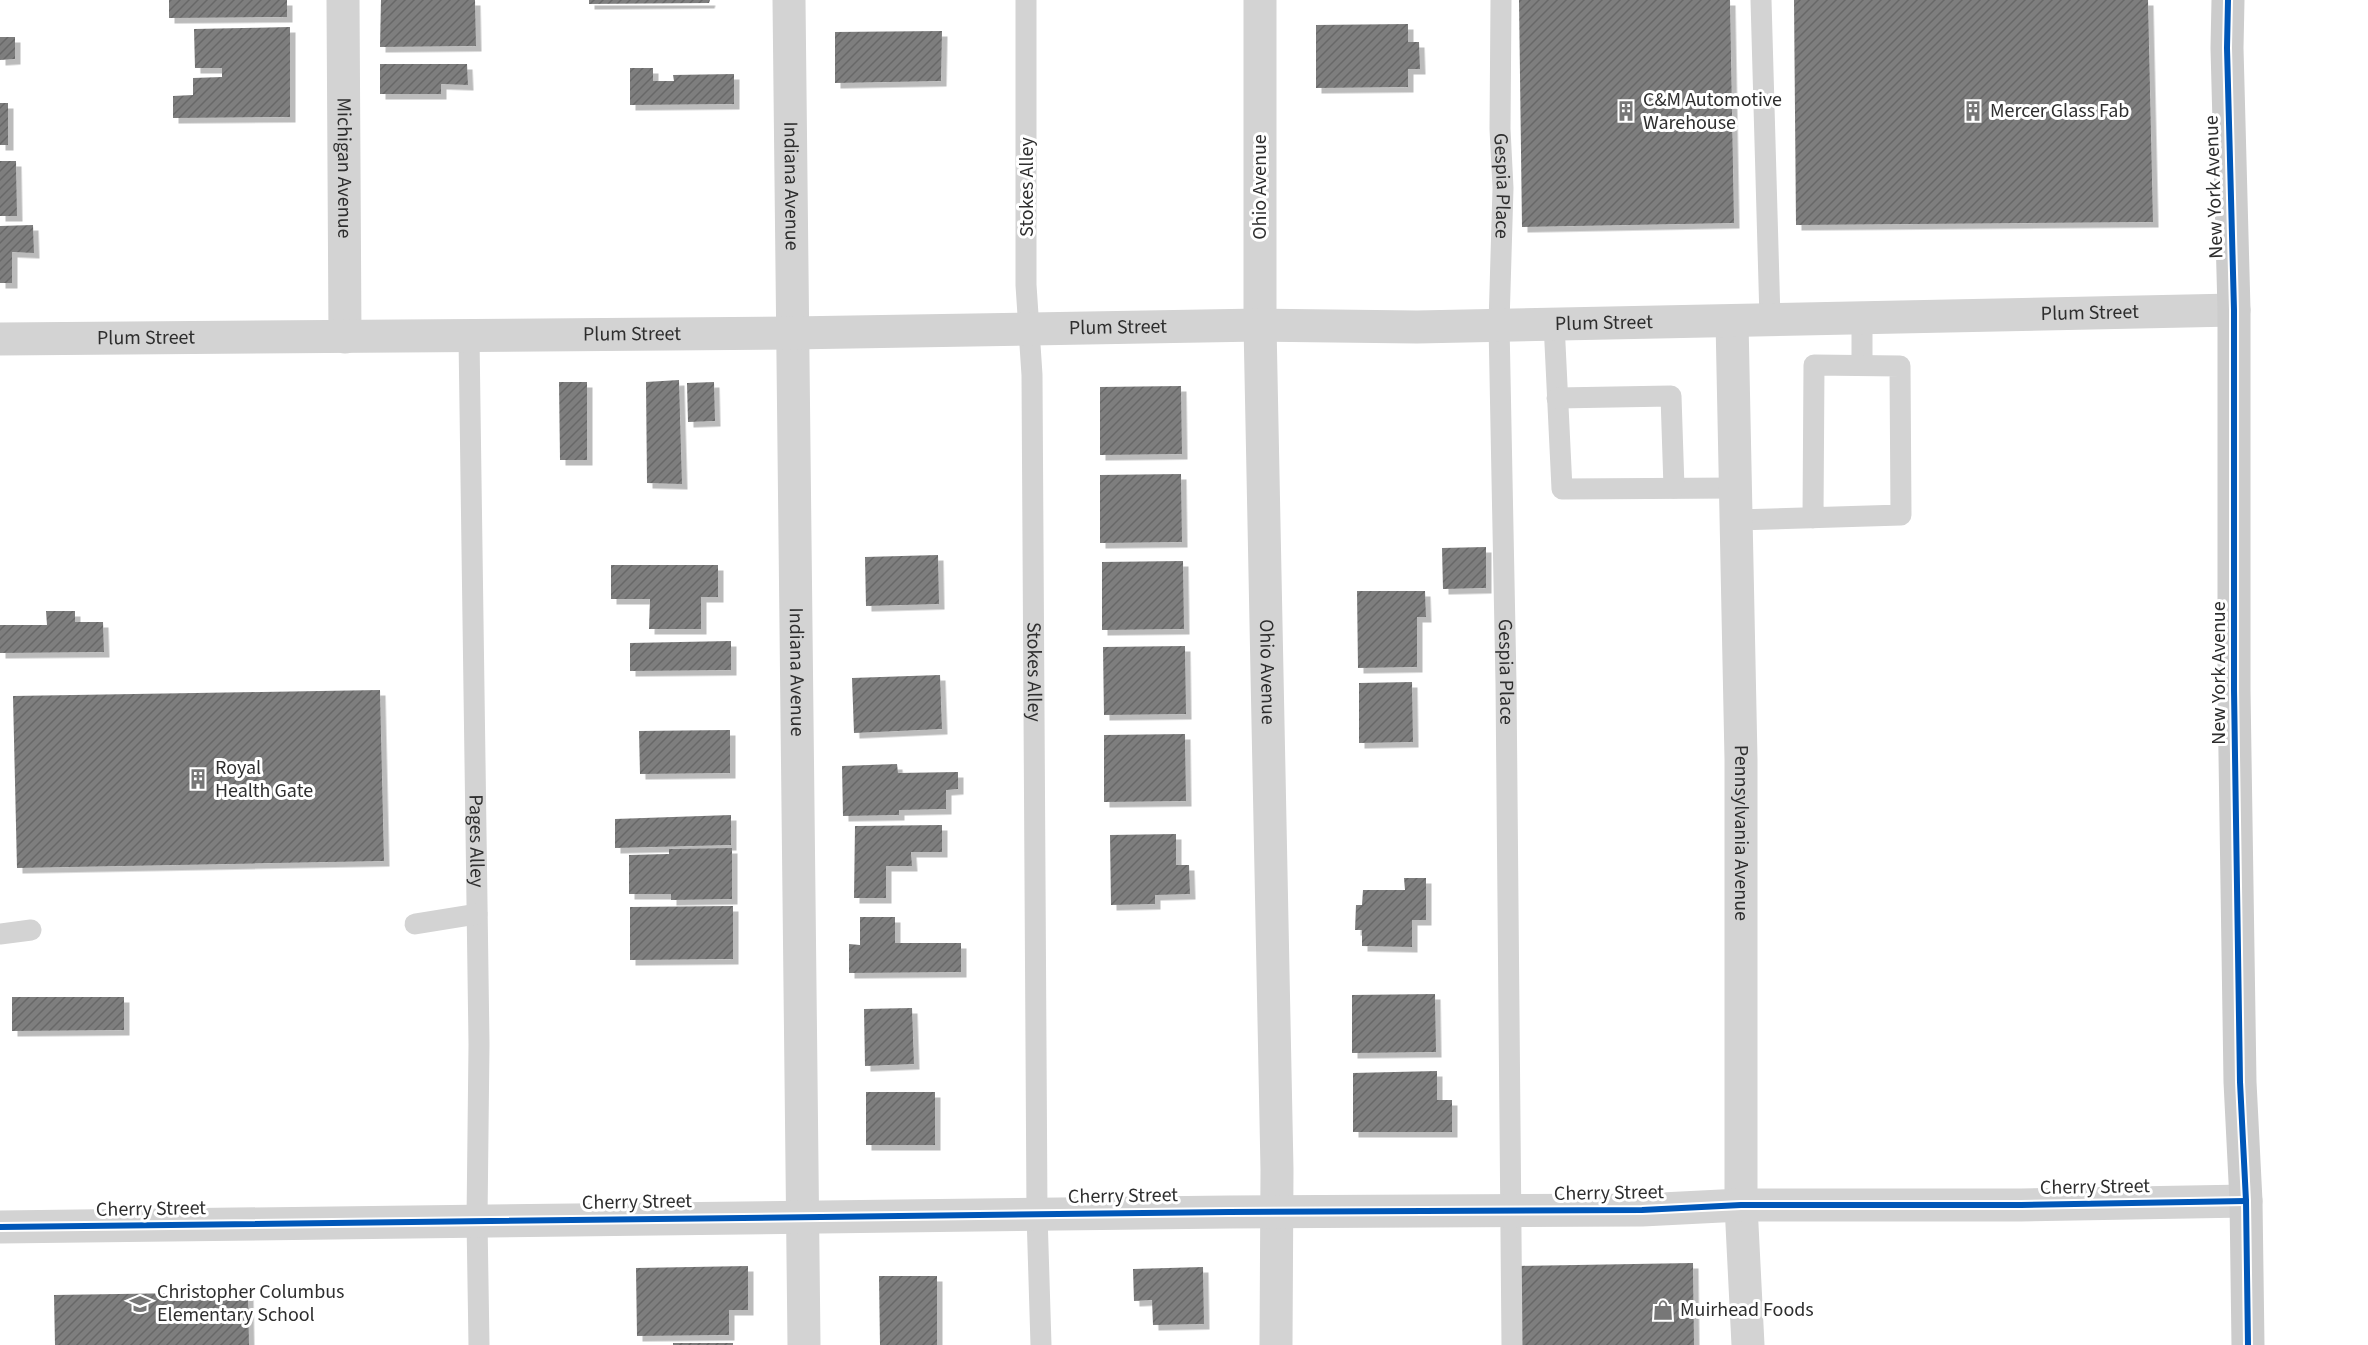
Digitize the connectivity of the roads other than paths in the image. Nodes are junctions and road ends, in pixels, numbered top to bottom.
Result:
1 (344, 0) edge
2 (789, 0) edge
3 (1026, 0) edge
4 (1260, 0) edge
5 (1501, 0) edge
6 (1761, 0) edge
7 (2228, 0) edge
8 (2234, 310) junction
9 (1862, 318) junction
10 (1770, 320) junction
11 (1732, 321) junction
12 (1554, 323) junction
13 (1498, 324) junction
14 (1260, 325) junction
15 (1029, 329) junction
16 (791, 333) junction
17 (469, 337) junction
18 (345, 338) junction
19 (0, 339) edge
20 (1862, 365) junction
21 (1557, 398) junction
22 (1674, 488) junction
23 (1736, 504) junction
24 (1813, 518) junction
25 (477, 914) junction
26 (415, 924) dead end
27 (31, 930) dead end
28 (0, 934) edge
29 (2246, 1201) junction
30 (1741, 1205) junction
31 (1510, 1211) junction
32 (1277, 1212) junction
33 (1037, 1214) junction
34 (801, 1217) junction
35 (477, 1220) junction
36 (0, 1227) edge
37 (479, 1345) edge
38 (804, 1345) edge
39 (1041, 1345) edge
40 (1276, 1345) edge
41 (1512, 1345) edge
42 (1748, 1345) edge
43 (2248, 1345) edge

1 - 18 street, Michigan Avenue
2 - 16 street, Indiana Avenue
3 - 15 lane, Stokes Alley
4 - 14 street, Ohio Avenue
5 - 13 lane, Gespia Place
6 - 10 lane
7 - 8 street, New York Avenue
8 - 9 street, Plum Street
8 - 29 street, New York Avenue
9 - 10 street, Plum Street
9 - 20 lane
10 - 11 street, Plum Street
11 - 12 street, Plum Street
11 - 23 street, Pennsylvania Avenue
12 - 13 street, Plum Street
12 - 21 lane
13 - 14 street, Plum Street
13 - 31 lane, Gespia Place
14 - 15 street, Plum Street
14 - 32 street, Ohio Avenue
15 - 16 street, Plum Street
15 - 33 lane, Stokes Alley
16 - 17 street, Plum Street
16 - 34 street, Indiana Avenue
17 - 18 street, Plum Street
17 - 25 lane, Pages Alley
18 - 19 street, Plum Street
20 - 24 lane
20 - 24 lane
21 - 22 lane
21 - 22 lane
22 - 23 lane
23 - 24 lane
23 - 30 street, Pennsylvania Avenue
25 - 26 lane
25 - 35 lane, Pages Alley
27 - 28 lane
29 - 30 street, Cherry Street
29 - 43 street, New York Avenue
30 - 31 street, Cherry Street
30 - 42 street, Pennsylvania Avenue
31 - 32 street, Cherry Street
31 - 41 lane, Gespia Place
32 - 33 street, Cherry Street
32 - 40 street, Ohio Avenue
33 - 34 street, Cherry Street
33 - 39 lane, Stokes Alley
34 - 35 street, Cherry Street
34 - 38 street, Indiana Avenue
35 - 36 street, Cherry Street
35 - 37 lane, Pages Alley

